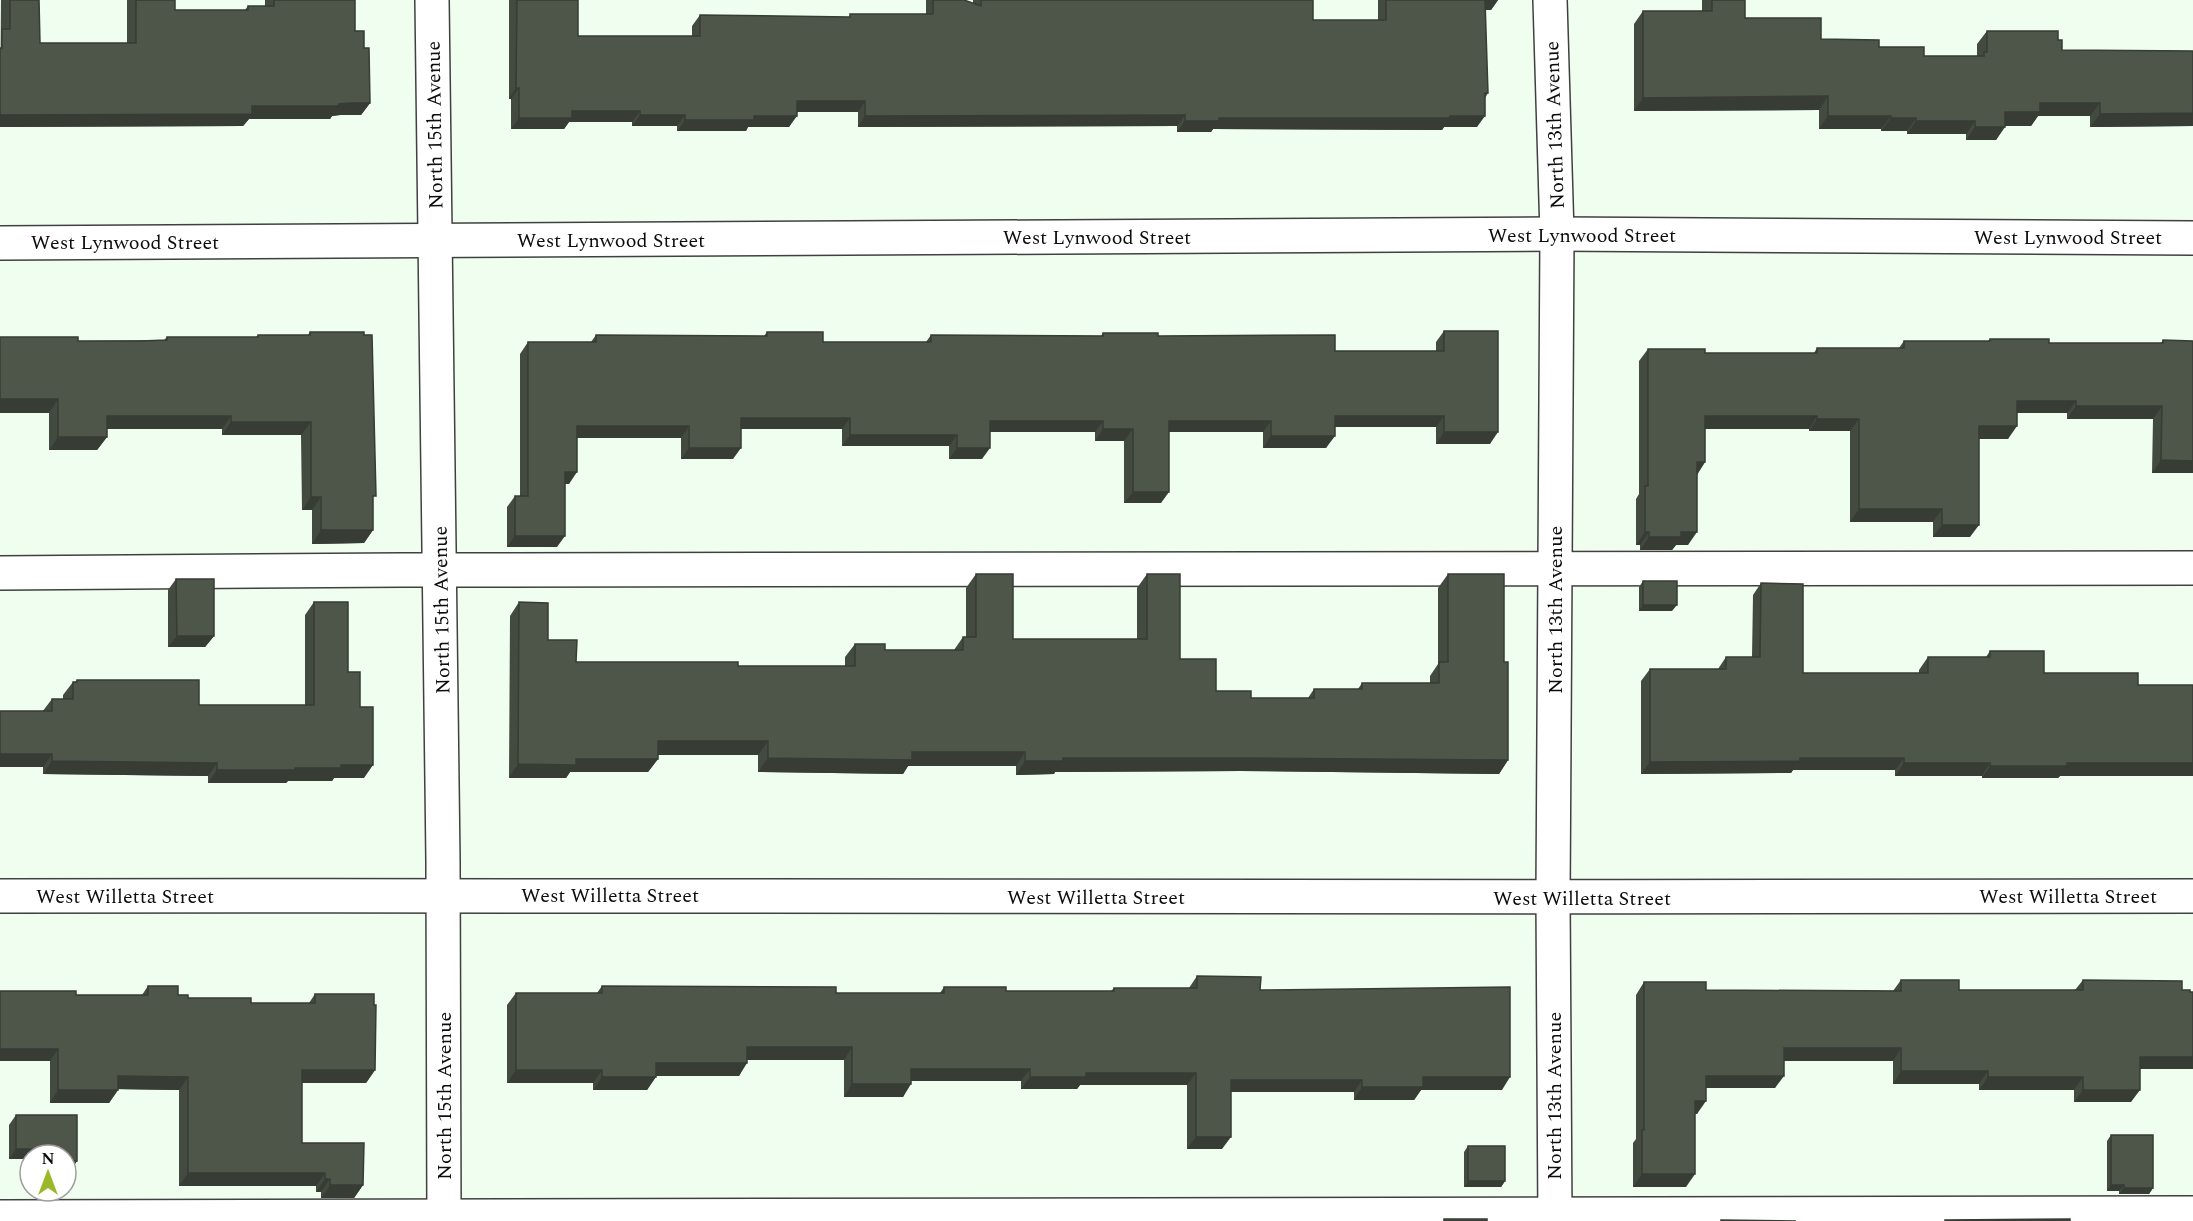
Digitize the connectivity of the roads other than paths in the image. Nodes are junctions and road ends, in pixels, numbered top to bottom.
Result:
1 (432, 0) edge
2 (1550, 0) edge
3 (1557, 234) junction
4 (2193, 238) edge
5 (436, 241) junction
6 (0, 243) edge
7 (1556, 568) junction
8 (2193, 568) edge
9 (440, 570) junction
10 (0, 573) edge
11 (443, 895) junction
12 (0, 896) edge
13 (2193, 896) edge
14 (1553, 898) junction
15 (2193, 1213) edge
16 (0, 1217) edge
17 (1555, 1217) edge
18 (444, 1219) edge

1 - 5 street, North 15th Avenue
2 - 3 street, North 13th Avenue
3 - 4 street, West Lynwood Street
3 - 5 street, West Lynwood Street
3 - 7 street, North 13th Avenue
5 - 6 street, West Lynwood Street
5 - 9 street, North 15th Avenue
7 - 8 street
7 - 9 street
7 - 14 street, North 13th Avenue
9 - 10 street
9 - 11 street, North 15th Avenue
11 - 12 street, West Willetta Street
11 - 14 street, West Willetta Street
11 - 18 street, North 15th Avenue
13 - 14 street, West Willetta Street
14 - 17 street, North 13th Avenue
15 - 17 street
16 - 18 street
17 - 18 street

